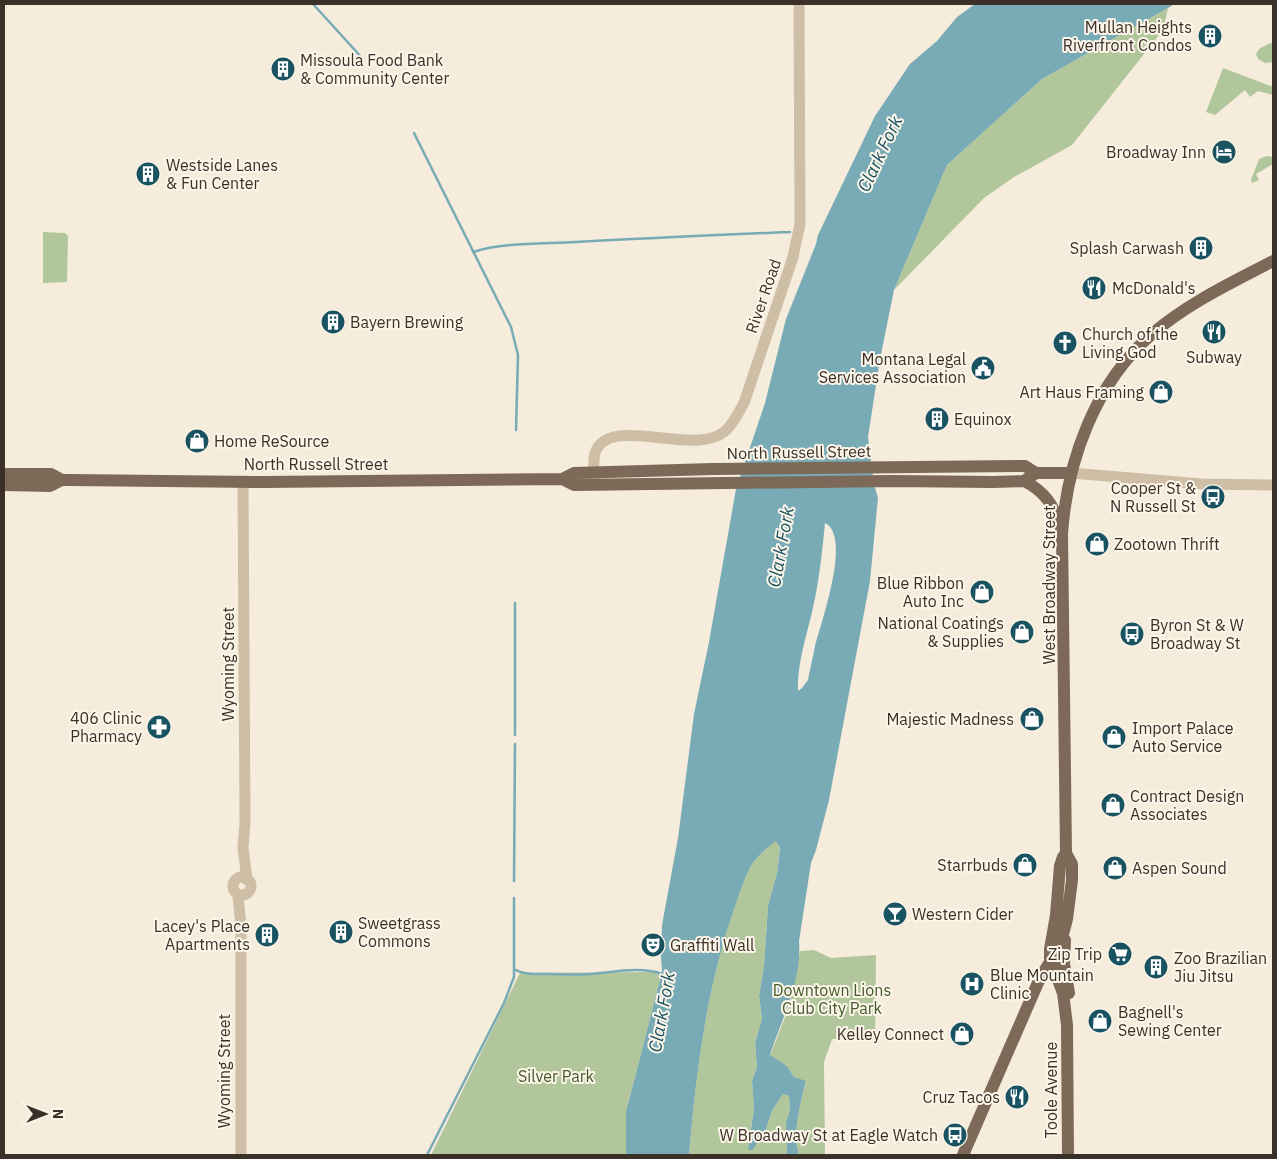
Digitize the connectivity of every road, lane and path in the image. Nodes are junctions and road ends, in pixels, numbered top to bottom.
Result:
1 (799, 4) edge
2 (1273, 261) edge
3 (594, 472) junction
4 (1071, 473) junction
5 (1036, 474) junction
6 (5, 477) edge
7 (562, 479) junction
8 (243, 481) junction
9 (1024, 481) junction
10 (1273, 485) edge
11 (1062, 534) junction
12 (1066, 853) junction
13 (242, 880) junction
14 (248, 892) junction
15 (236, 893) junction
16 (1068, 920) junction
17 (241, 926) junction
18 (1050, 959) junction
19 (1067, 1025) junction
20 (241, 1155) edge
21 (963, 1155) edge
22 (1068, 1155) edge

1 - 3 street, River Road
2 - 4 main road, West Broadway Street
3 - 5 main road, North Russell Street
3 - 7 main road, North Russell Street
4 - 5 main road, North Russell Street
4 - 10 street, North Russell Street
4 - 11 main road, West Broadway Street
5 - 9 main road, North Russell Street
6 - 8 main road, North Russell Street
7 - 8 main road, North Russell Street
7 - 9 main road, North Russell Street
8 - 13 street, Wyoming Street
9 - 11 main road
11 - 12 main road, West Broadway Street
12 - 16 main road, West Broadway Street
12 - 18 main road, West Broadway Street
13 - 14 street
13 - 15 street
14 - 15 street
14 - 17 street, Wyoming Street
15 - 17 street, Wyoming Street
16 - 18 main road, West Broadway Street
16 - 19 main road, Toole Avenue
17 - 20 street, Wyoming Street
18 - 19 main road, Toole Avenue
18 - 21 main road, West Broadway Street
19 - 22 main road, Toole Avenue

